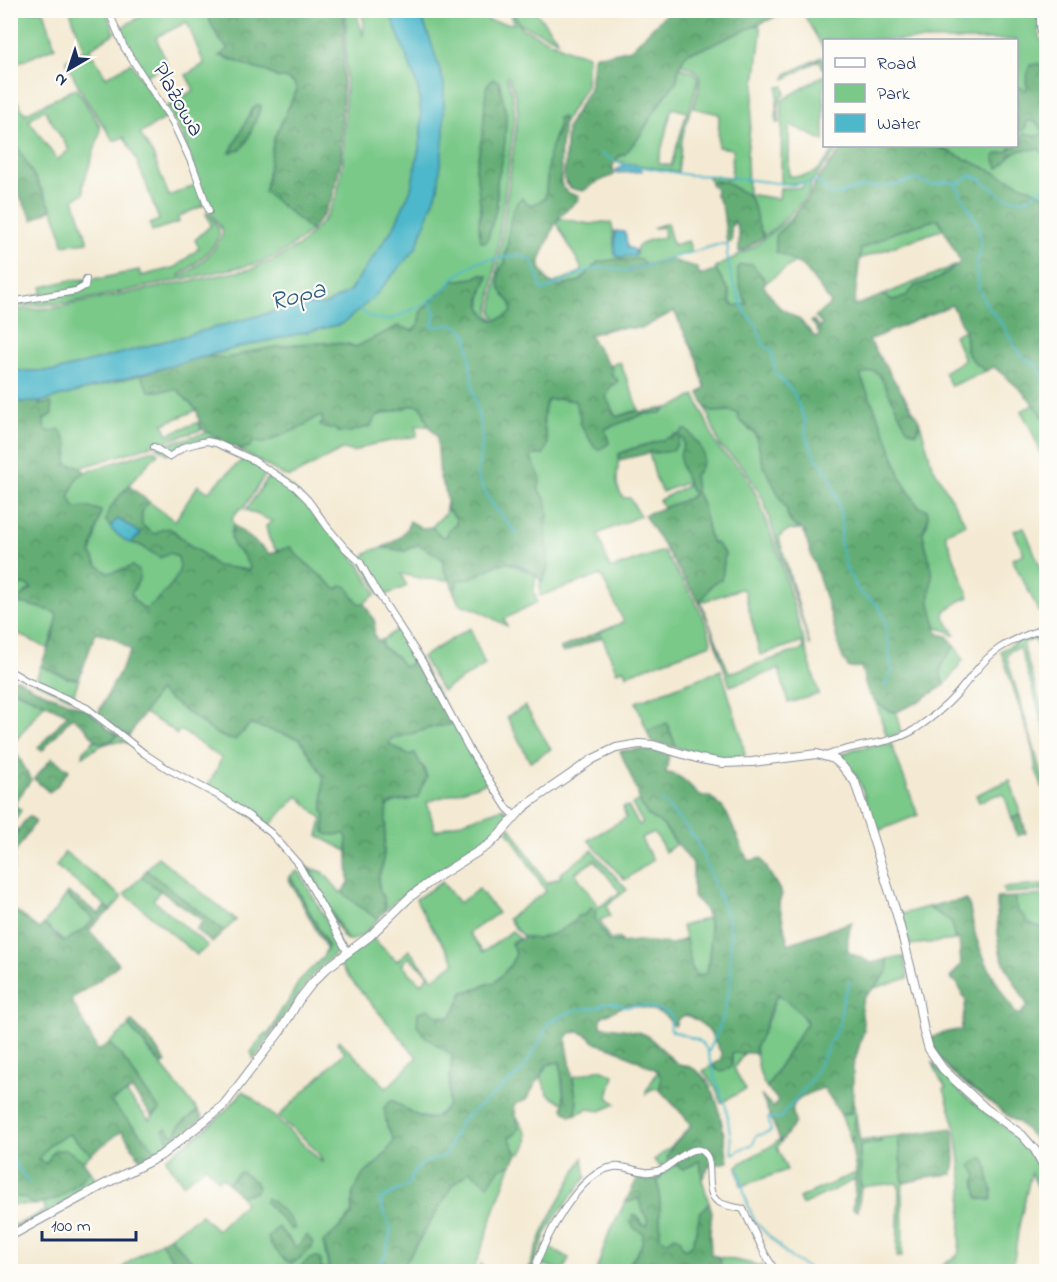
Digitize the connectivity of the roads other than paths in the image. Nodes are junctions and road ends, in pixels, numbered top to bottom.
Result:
1 (108, 10) edge
2 (1040, 10) edge
3 (1047, 42) edge
4 (209, 211) dead end
5 (86, 279) dead end
6 (10, 302) edge
7 (154, 447) dead end
8 (1047, 627) edge
9 (10, 671) edge
10 (826, 756) junction
11 (515, 816) junction
12 (348, 953) junction
13 (1047, 1170) edge
14 (10, 1236) edge
15 (533, 1272) edge
16 (776, 1272) edge

1 - 4 street, Plażowa
2 - 3 street
5 - 6 street
7 - 11 street
8 - 10 street
9 - 12 street
10 - 11 street
10 - 13 street
11 - 12 street
12 - 14 street
15 - 16 street

